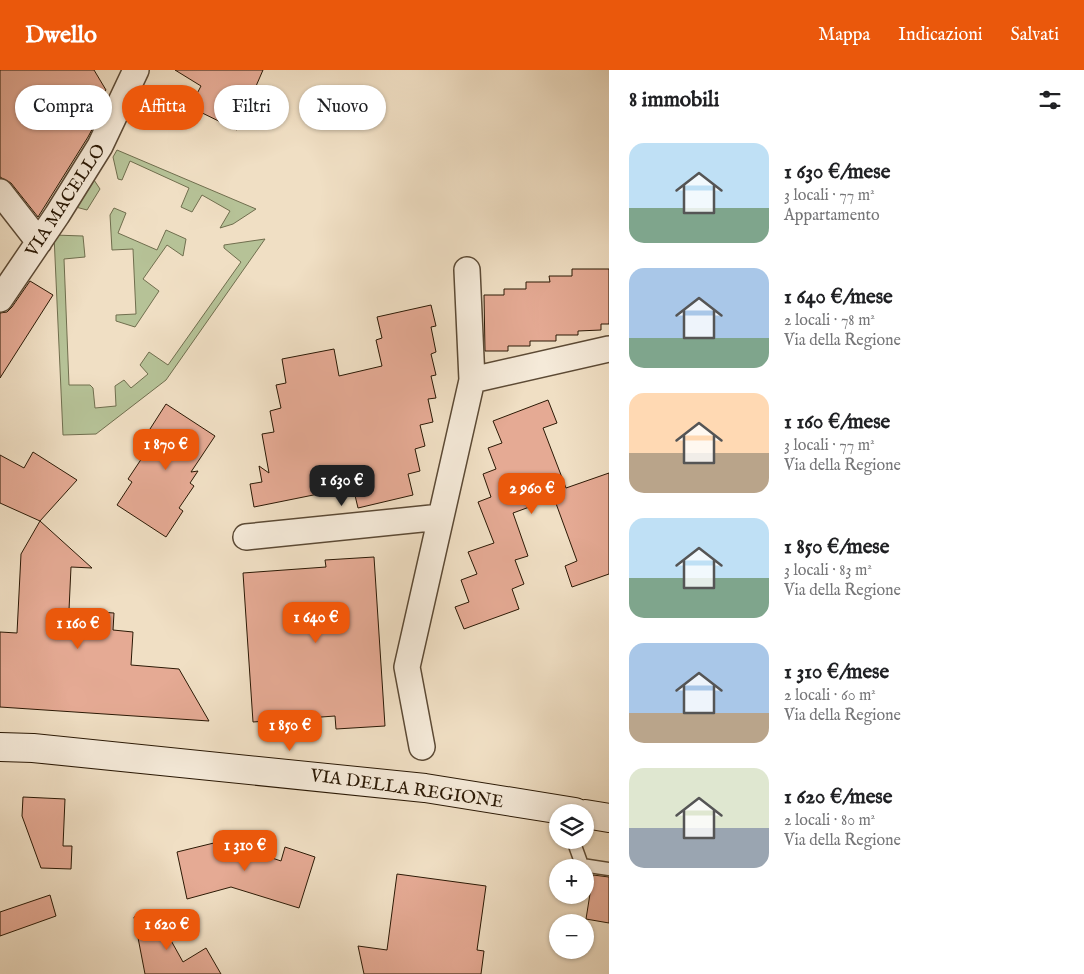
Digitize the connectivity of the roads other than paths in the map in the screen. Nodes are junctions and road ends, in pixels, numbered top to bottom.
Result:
1 (136, 70) edge
2 (0, 192) edge
3 (38, 242) junction
4 (467, 270) dead end
5 (0, 299) edge
6 (609, 349) edge
7 (472, 380) junction
8 (441, 517) junction
9 (246, 537) dead end
10 (0, 747) edge
11 (422, 747) dead end
12 (549, 808) edge
13 (594, 816) edge
14 (609, 818) edge
15 (576, 849) edge
16 (609, 869) edge

1 - 3 street, VIA MACELLO
2 - 3 street
3 - 5 street, VIA MACELLO
4 - 7 street
6 - 7 street
7 - 8 street
8 - 9 street
8 - 11 street
10 - 12 main road, VIA DELLA REGIONE
13 - 14 main road, VIA DELLA REGIONE
15 - 16 lane

